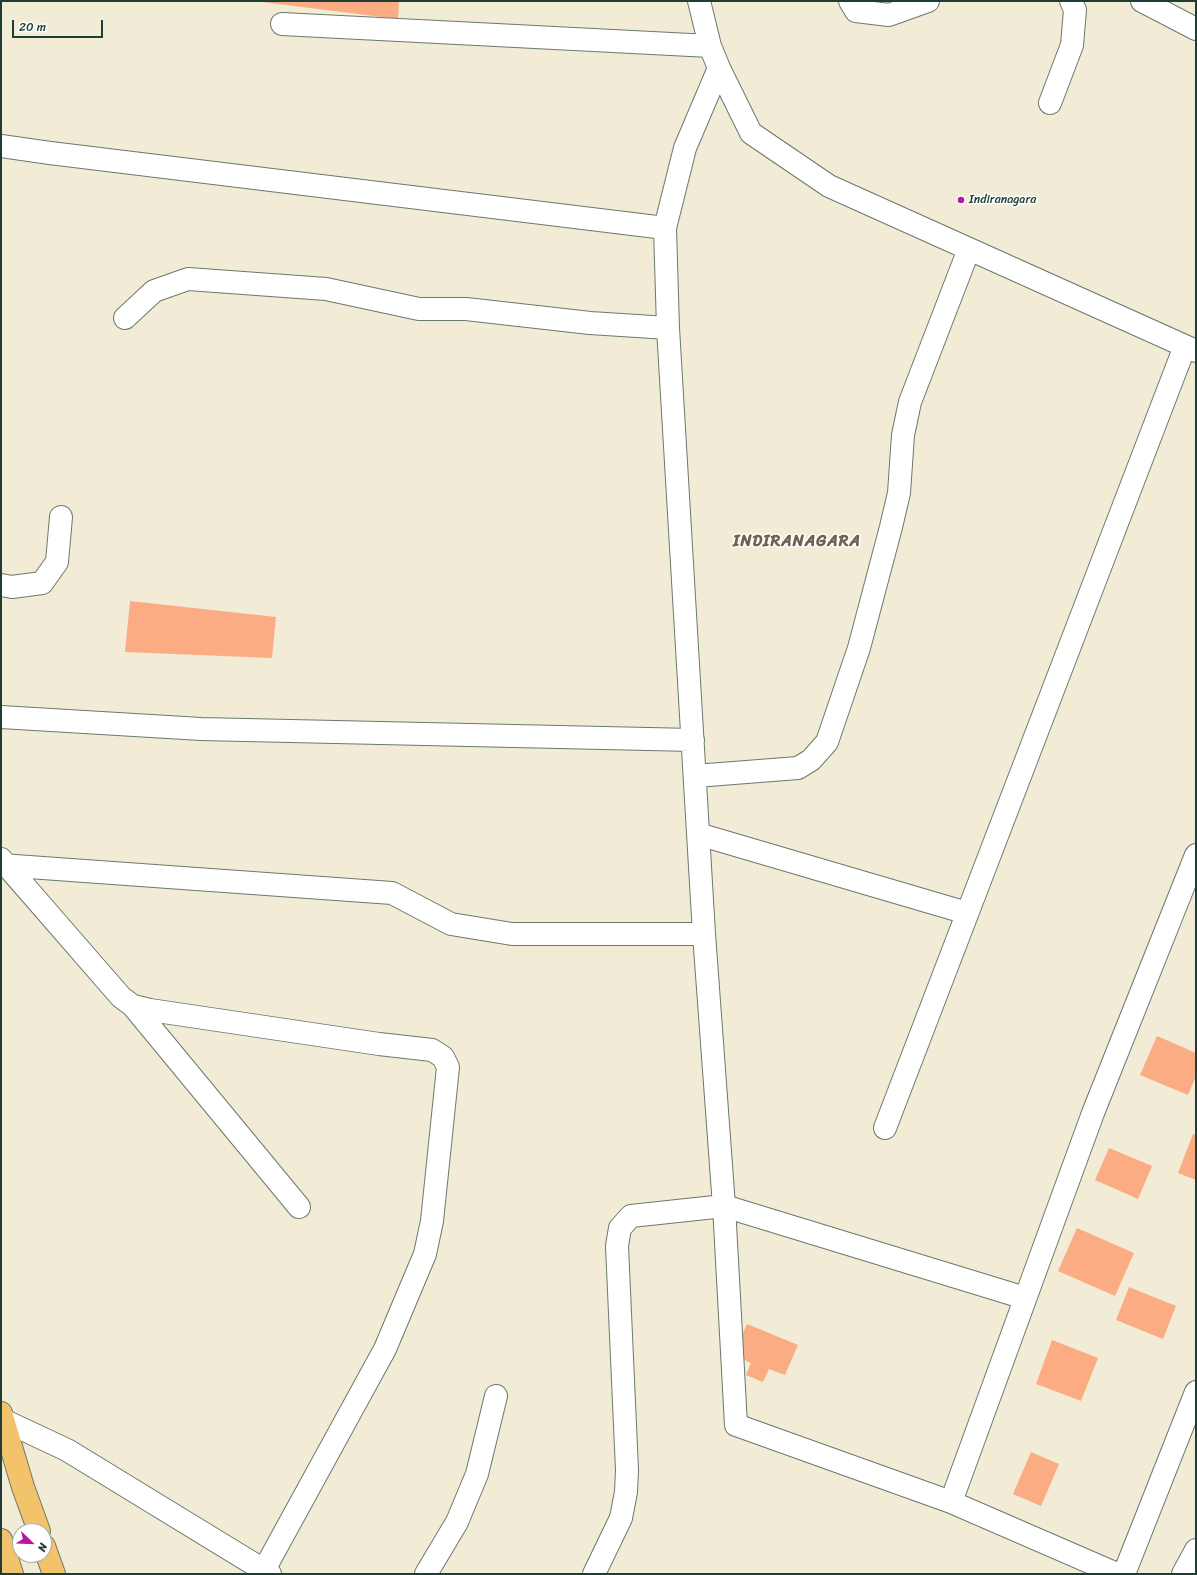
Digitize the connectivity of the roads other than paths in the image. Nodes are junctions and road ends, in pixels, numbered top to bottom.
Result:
1 (699, 1) edge
2 (850, 1) edge
3 (928, 1) edge
4 (1071, 1) edge
5 (1142, 1) edge
6 (282, 24) dead end
7 (1196, 29) edge
8 (710, 46) junction
9 (719, 68) junction
10 (1050, 103) dead end
11 (1, 146) edge
12 (665, 228) junction
13 (969, 249) junction
14 (125, 318) dead end
15 (668, 328) junction
16 (1190, 348) edge
17 (61, 517) dead end
18 (1, 585) edge
19 (1, 717) edge
20 (693, 740) junction
21 (695, 776) junction
22 (698, 834) junction
23 (1196, 855) edge
24 (3, 863) edge
25 (967, 914) junction
26 (704, 934) junction
27 (133, 1006) junction
28 (885, 1128) dead end
29 (724, 1206) junction
30 (300, 1207) dead end
31 (1025, 1298) junction
32 (1196, 1392) edge
33 (496, 1396) dead end
34 (2, 1418) edge
35 (951, 1502) junction
36 (36, 1523) edge
37 (1, 1540) edge
38 (1196, 1550) edge
39 (50, 1563) edge
40 (267, 1572) edge
41 (12, 1574) edge
42 (54, 1574) edge
43 (426, 1574) edge
44 (594, 1574) edge
45 (1117, 1574) edge
46 (1124, 1574) edge
47 (1183, 1574) edge

1 - 8 street
2 - 3 street
4 - 10 street
5 - 7 street
6 - 8 street
8 - 9 street
9 - 12 street
9 - 13 street
11 - 12 street
12 - 15 street
13 - 16 street
13 - 21 street
14 - 15 street
15 - 20 street
16 - 25 street
17 - 18 street
19 - 20 street
20 - 21 street
21 - 22 street
22 - 25 street
22 - 26 street
23 - 31 street
24 - 26 street
24 - 27 street
25 - 28 street
26 - 29 street
27 - 30 street
27 - 40 street
29 - 31 street
29 - 35 street
29 - 44 street
31 - 35 street
32 - 46 street
33 - 43 street
34 - 36 main road
34 - 40 street
35 - 45 street
37 - 41 main road
38 - 47 street
39 - 42 main road

